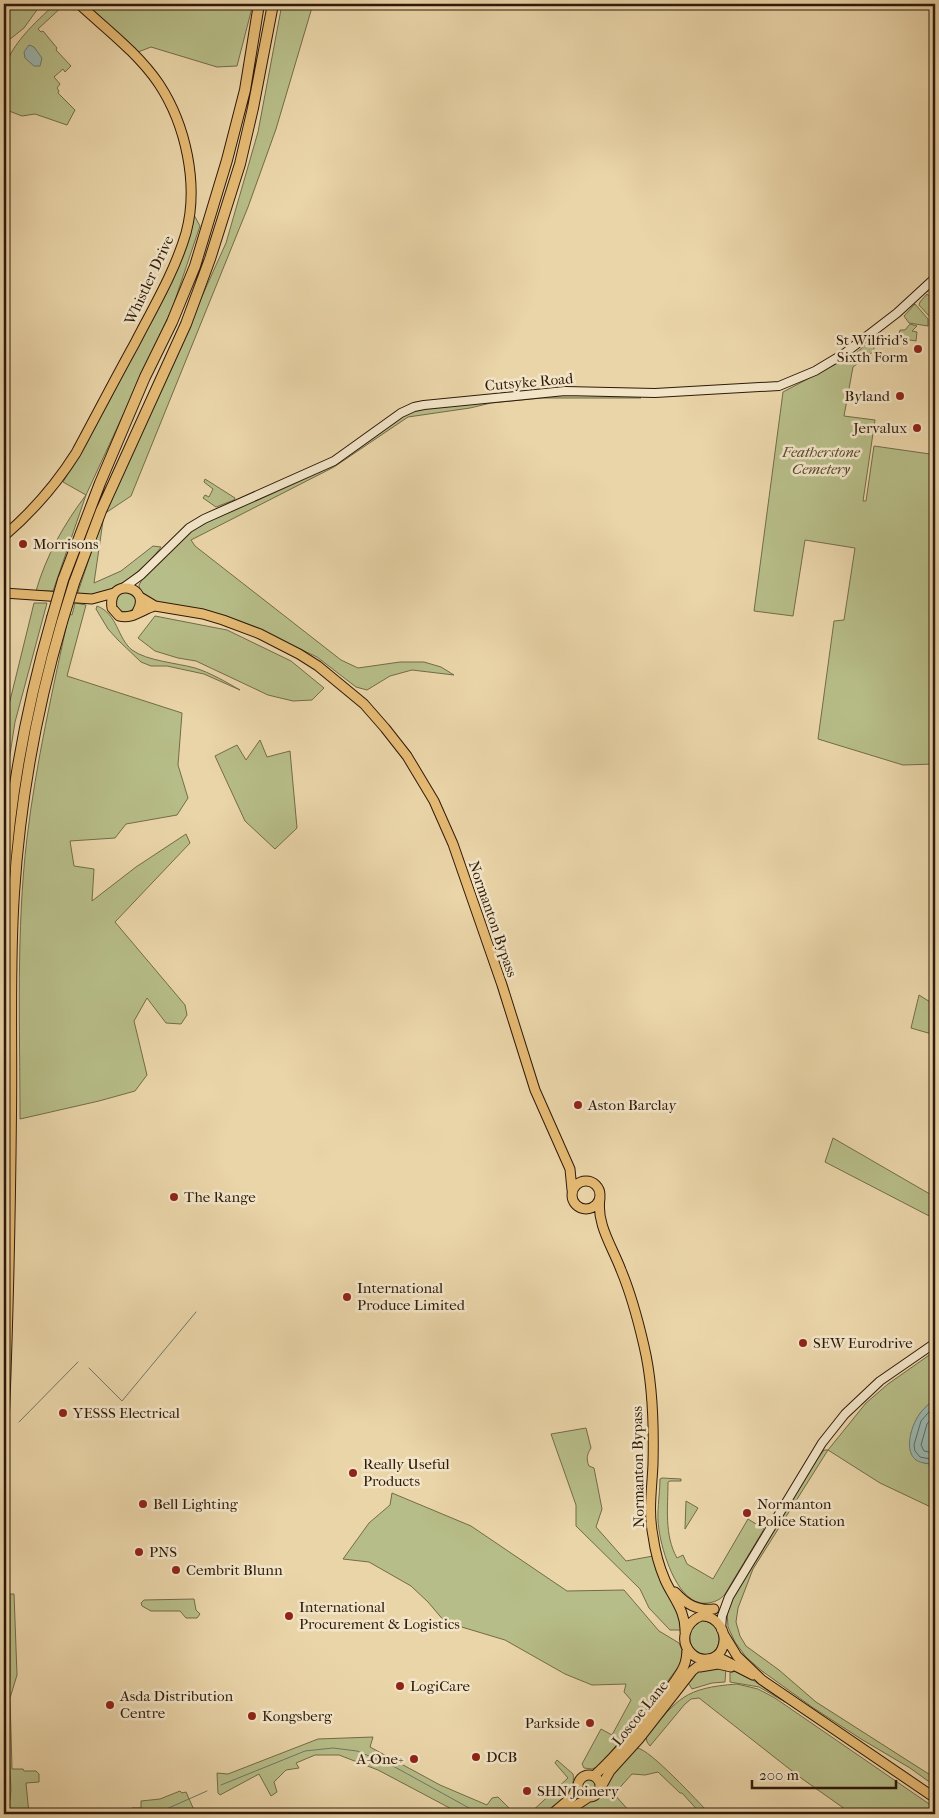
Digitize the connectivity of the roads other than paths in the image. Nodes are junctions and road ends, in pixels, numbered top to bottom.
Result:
1 (79, 4) edge
2 (259, 4) edge
3 (273, 4) edge
4 (935, 278) edge
5 (4, 536) edge
6 (142, 575) junction
7 (119, 590) junction
8 (4, 593) edge
9 (139, 596) junction
10 (92, 599) junction
11 (155, 606) junction
12 (114, 611) junction
13 (137, 612) junction
14 (4, 883) edge
15 (566, 1159) junction
16 (587, 1181) junction
17 (572, 1190) junction
18 (600, 1198) junction
19 (585, 1210) junction
20 (606, 1235) junction
21 (935, 1343) edge
22 (4, 1413) edge
23 (668, 1584) junction
24 (729, 1597) junction
25 (714, 1609) junction
26 (700, 1616) junction
27 (722, 1631) junction
28 (685, 1632) junction
29 (687, 1647) junction
30 (716, 1656) junction
31 (707, 1659) junction
32 (741, 1669) junction
33 (692, 1671) junction
34 (762, 1680) junction
35 (594, 1776) junction
36 (578, 1784) junction
37 (600, 1789) junction
38 (589, 1797) junction
39 (935, 1798) edge
40 (552, 1814) edge
41 (563, 1814) edge

1 - 5 main road, Whistler Drive
2 - 14 highway, bridge
3 - 22 highway, bridge
4 - 6 main road, Cutsyke Road
6 - 7 main road, Cutsyke Road
6 - 9 main road
7 - 9 main road
7 - 10 main road, Cutsyke Road
7 - 12 main road
8 - 10 main road, Cutsyke Road
9 - 11 main road
9 - 13 main road
10 - 12 main road, Cutsyke Road
11 - 13 main road
11 - 15 main road, Normanton Bypass
12 - 13 main road
15 - 16 main road, Normanton Bypass
15 - 17 main road, Normanton Bypass
16 - 17 main road
16 - 18 main road
17 - 19 main road
18 - 19 main road
18 - 20 main road, Normanton Bypass
19 - 20 main road, Normanton Bypass
20 - 23 main road, Normanton Bypass
21 - 24 main road
23 - 25 main road
23 - 26 main road, Normanton Bypass
23 - 28 main road, Normanton Bypass
24 - 25 main road
24 - 27 main road
25 - 26 main road
26 - 27 main road
26 - 28 main road
27 - 30 main road
27 - 34 main road
28 - 29 main road
29 - 31 main road
29 - 35 main road, Loscoe Lane
30 - 31 main road
30 - 32 main road
31 - 33 main road, Loscoe Lane
32 - 33 main road
32 - 34 main road
33 - 37 main road, Loscoe Lane
34 - 39 main road
35 - 36 main road
35 - 37 main road
36 - 38 main road
36 - 40 main road
37 - 38 main road
38 - 41 main road

